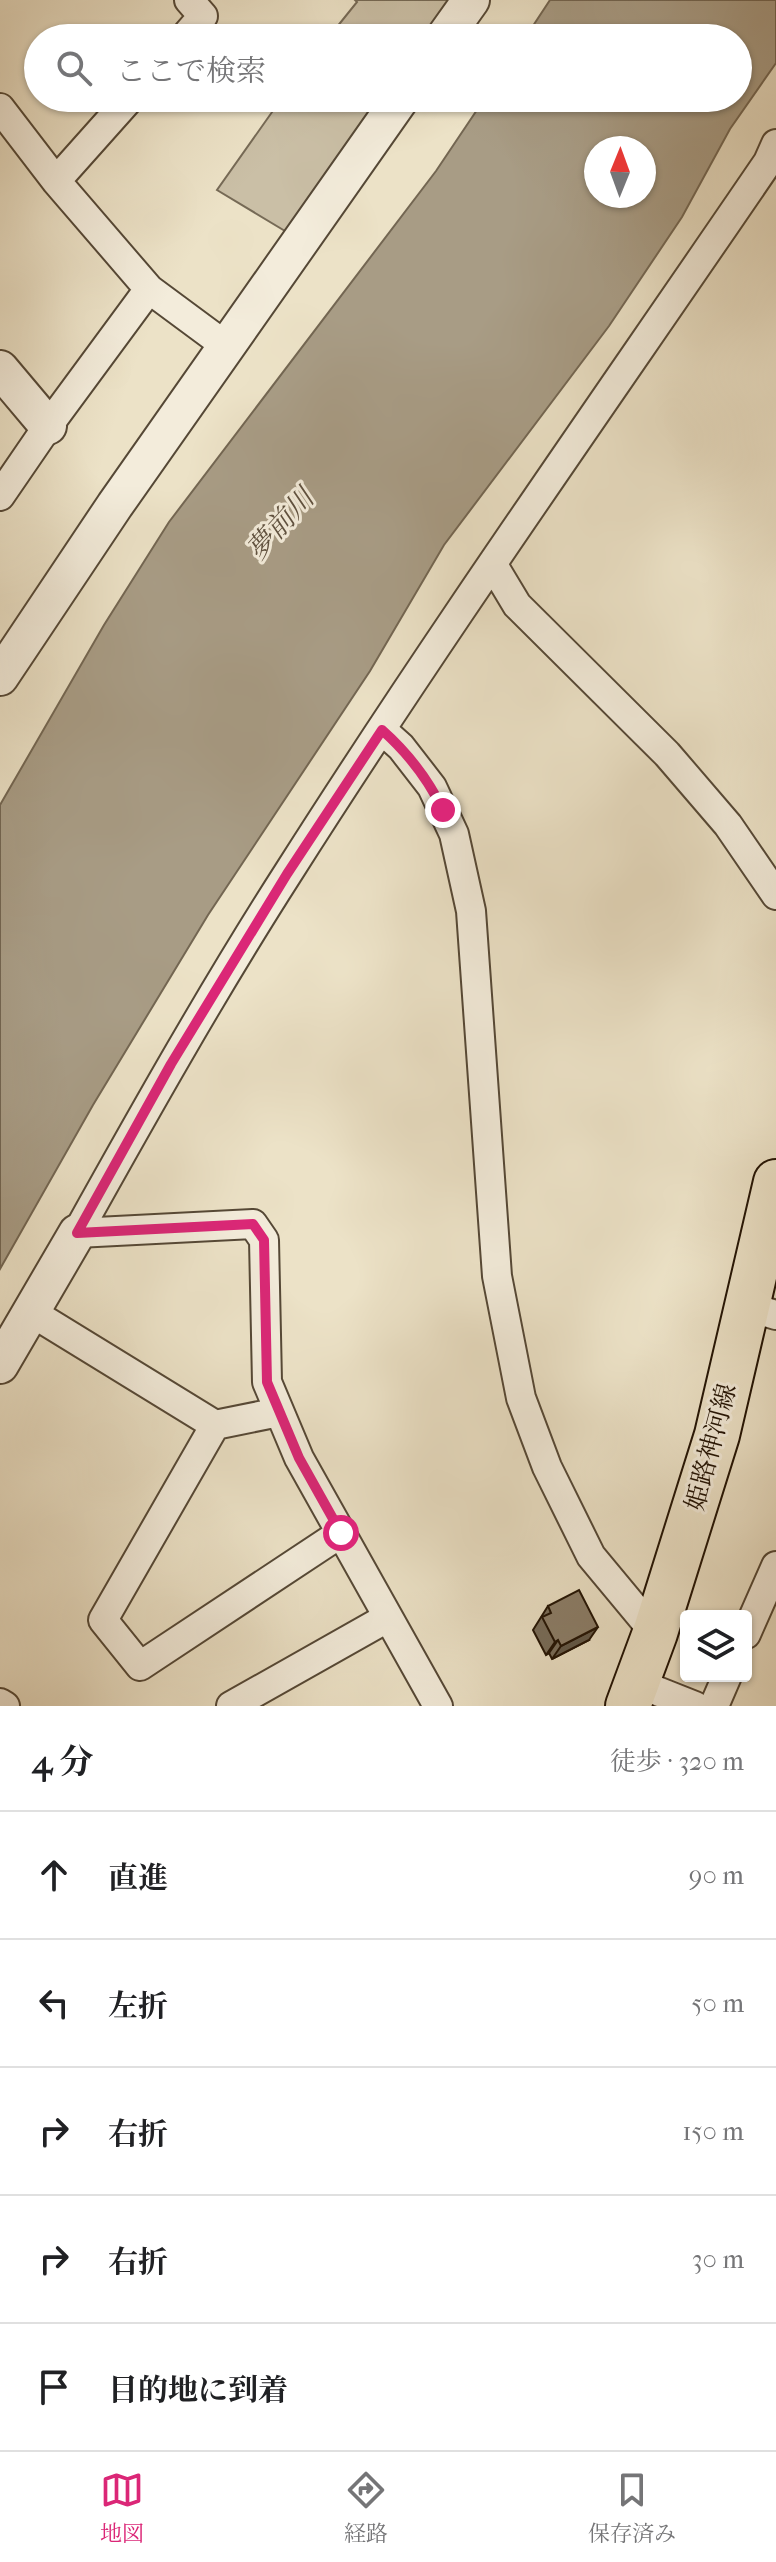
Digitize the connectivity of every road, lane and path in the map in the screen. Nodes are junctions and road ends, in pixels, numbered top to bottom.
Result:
1 (189, 0) edge
2 (471, 0) edge
3 (196, 24) edge
4 (454, 24) edge
5 (0, 108) edge
6 (118, 112) edge
7 (391, 112) edge
8 (773, 159) edge
9 (56, 181) junction
10 (149, 289) junction
11 (226, 346) junction
12 (0, 369) edge
13 (48, 426) junction
14 (0, 496) edge
15 (493, 565) junction
16 (0, 677) edge
17 (382, 730) junction
18 (776, 895) edge
19 (776, 1182) edge
20 (77, 1233) junction
21 (761, 1310) edge
22 (31, 1312) junction
23 (0, 1365) edge
24 (279, 1412) junction
25 (215, 1425) junction
26 (341, 1533) junction
27 (776, 1566) edge
28 (387, 1618) junction
29 (752, 1620) edge
30 (655, 1633) junction
31 (724, 1682) edge
32 (632, 1695) edge
33 (0, 1703) edge
34 (5, 1706) edge
35 (231, 1706) edge
36 (438, 1706) edge
37 (695, 1706) edge
38 (714, 1706) edge

1 - 3 street
2 - 4 street
5 - 9 street
6 - 9 street
7 - 11 street
8 - 15 street
9 - 10 street
10 - 11 street
10 - 13 street
11 - 16 street
12 - 13 street
13 - 14 street
15 - 17 street
15 - 18 street
17 - 20 street
17 - 30 street
19 - 21 main road, 姫路神河線
20 - 22 street
20 - 24 street
21 - 30 main road, 姫路神河線
22 - 23 street
22 - 25 street
24 - 25 street
24 - 26 street
25 - 26 street
26 - 28 street
27 - 29 street
28 - 35 street
28 - 36 street
30 - 32 main road, 姫路神河線
31 - 38 street
32 - 37 street
33 - 34 street

